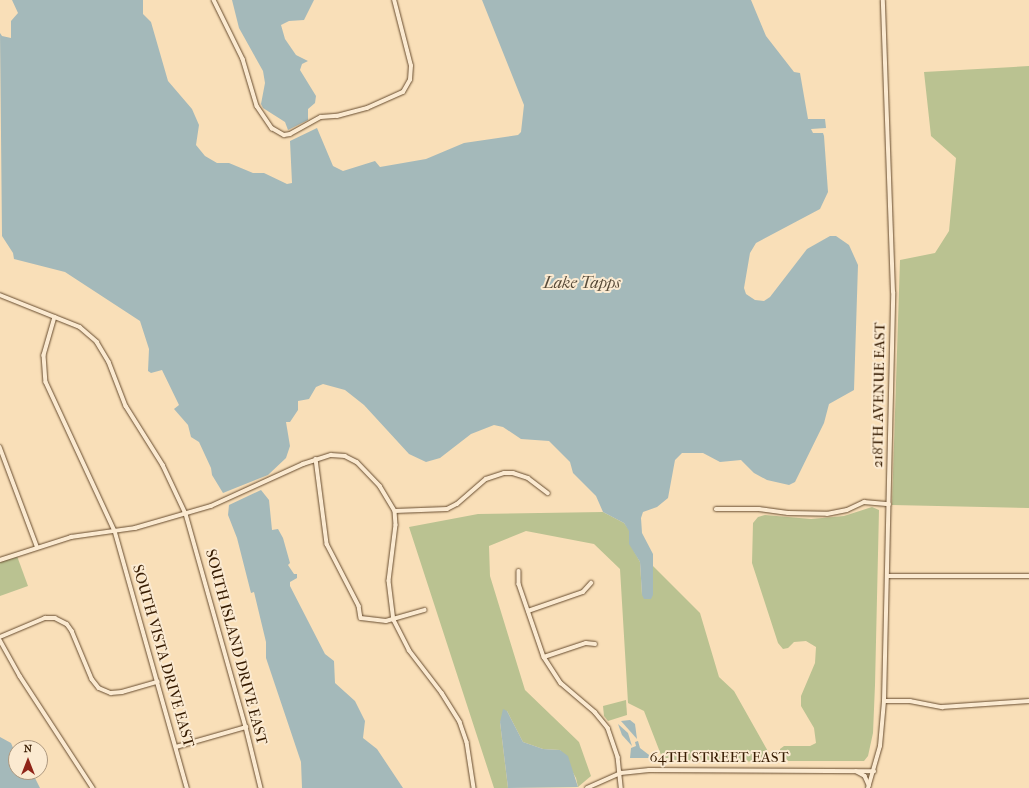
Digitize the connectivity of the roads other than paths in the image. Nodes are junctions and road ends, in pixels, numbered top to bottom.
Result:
1 (214, 0) edge
2 (394, 0) edge
3 (883, 0) edge
4 (0, 294) edge
5 (55, 317) junction
6 (0, 447) edge
7 (316, 460) junction
8 (548, 493) dead end
9 (889, 504) junction
10 (716, 510) dead end
11 (395, 511) junction
12 (186, 514) junction
13 (115, 531) junction
14 (38, 546) junction
15 (0, 560) edge
16 (519, 571) dead end
17 (887, 576) junction
18 (1029, 576) edge
19 (591, 583) dead end
20 (424, 610) dead end
21 (528, 611) junction
22 (394, 620) junction
23 (0, 637) edge
24 (0, 640) edge
25 (595, 644) dead end
26 (544, 657) junction
27 (158, 682) junction
28 (884, 701) junction
29 (1029, 701) edge
30 (246, 727) junction
31 (176, 748) junction
32 (854, 770) junction
33 (874, 770) junction
34 (621, 774) junction
35 (869, 787) edge
36 (93, 788) edge
37 (187, 788) edge
38 (261, 788) edge
39 (474, 788) edge
40 (587, 788) edge
41 (621, 788) edge

1 - 2 street
3 - 9 street, 218TH AVENUE EAST
4 - 5 street, SOUTH ISLAND DRIVE EAST
5 - 12 street, SOUTH ISLAND DRIVE EAST
5 - 13 street, SOUTH VISTA DRIVE EAST
6 - 14 street
7 - 11 street
7 - 12 street
7 - 22 street
8 - 11 street
9 - 10 street
9 - 17 street, 218TH AVENUE EAST
11 - 22 street
12 - 13 street
12 - 30 street, SOUTH ISLAND DRIVE EAST
13 - 14 street
13 - 27 street, SOUTH VISTA DRIVE EAST
14 - 15 street
16 - 21 street
17 - 18 street
17 - 28 street, 218TH AVENUE EAST
19 - 21 street
20 - 22 street
21 - 26 street
22 - 39 street
23 - 27 street
24 - 36 street
25 - 26 street
26 - 34 street
27 - 31 street, SOUTH VISTA DRIVE EAST
28 - 29 street
28 - 33 street, 218TH AVENUE EAST
30 - 31 street
30 - 38 street, SOUTH ISLAND DRIVE EAST
31 - 37 street, SOUTH VISTA DRIVE EAST
32 - 33 street, 64TH STREET EAST
32 - 34 street, 64TH STREET EAST
32 - 35 street
33 - 35 street, 218TH AVENUE EAST
34 - 40 street, 64TH STREET EAST
34 - 41 street

